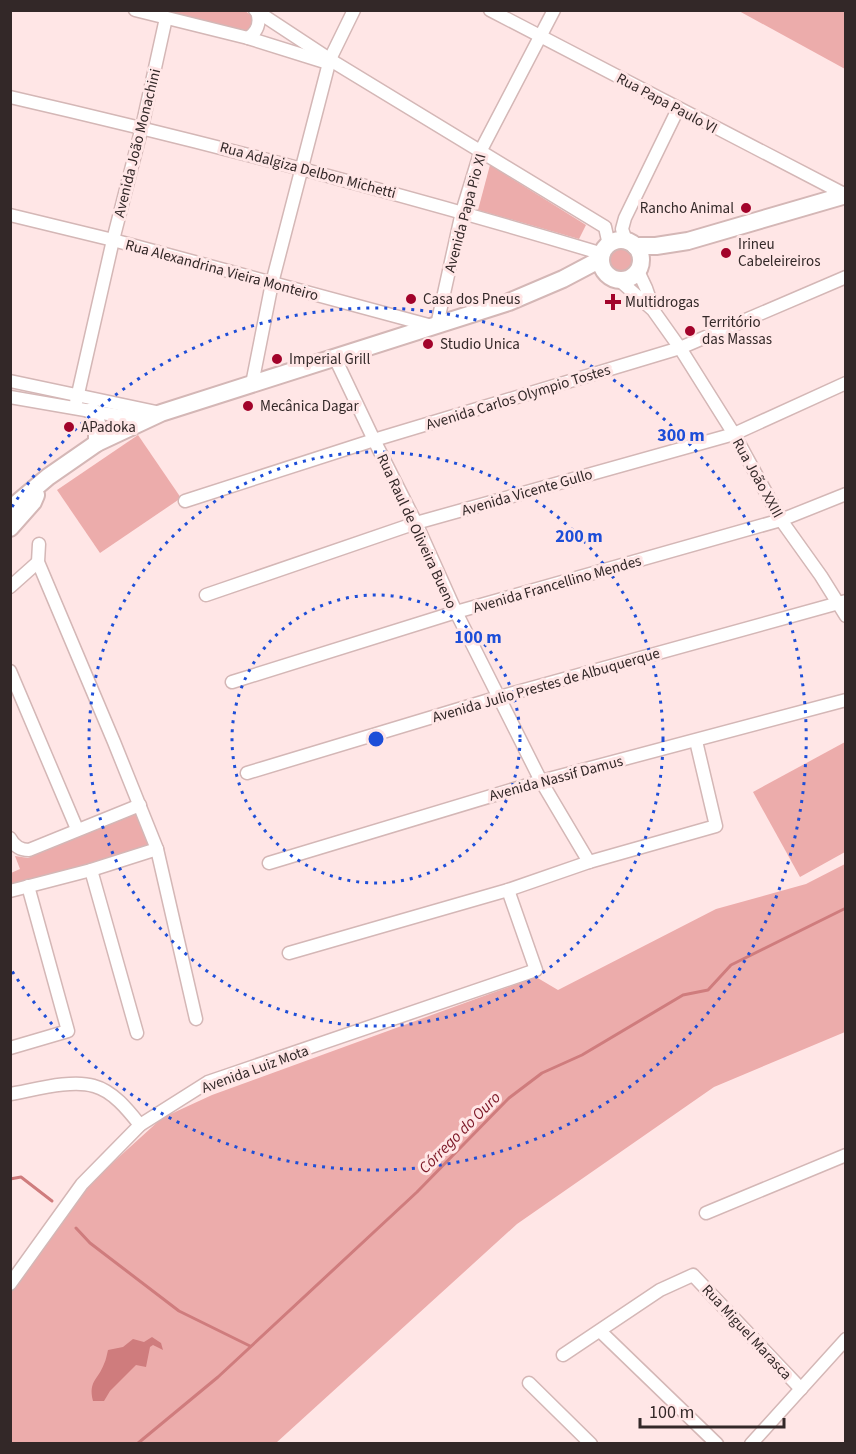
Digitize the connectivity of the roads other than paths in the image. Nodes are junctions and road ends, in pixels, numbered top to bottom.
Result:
1 (135, 10) edge
2 (354, 10) edge
3 (490, 10) edge
4 (554, 10) edge
5 (256, 11) edge
6 (166, 18) junction
7 (541, 37) junction
8 (248, 38) junction
9 (332, 62) junction
10 (10, 97) edge
11 (678, 109) junction
12 (142, 127) junction
13 (481, 150) junction
14 (301, 167) junction
15 (846, 195) edge
16 (462, 212) junction
17 (10, 215) edge
18 (113, 240) junction
19 (688, 241) junction
20 (630, 244) junction
21 (604, 253) junction
22 (639, 269) junction
23 (846, 277) edge
24 (615, 278) junction
25 (563, 279) junction
26 (272, 283) junction
27 (653, 309) junction
28 (435, 326) junction
29 (680, 348) junction
30 (335, 358) junction
31 (10, 381) edge
32 (846, 383) edge
33 (252, 384) junction
34 (78, 394) junction
35 (10, 397) edge
36 (83, 409) junction
37 (160, 413) junction
38 (143, 420) junction
39 (734, 434) junction
40 (374, 440) junction
41 (97, 443) junction
42 (40, 483) junction
43 (846, 494) edge
44 (185, 501) dead end
45 (10, 509) edge
46 (781, 520) junction
47 (416, 523) junction
48 (10, 528) edge
49 (39, 544) dead end
50 (38, 562) junction
51 (10, 587) edge
52 (206, 595) dead end
53 (842, 602) edge
54 (456, 612) junction
55 (846, 616) edge
56 (10, 671) edge
57 (232, 682) dead end
58 (499, 697) junction
59 (846, 700) edge
60 (696, 741) junction
61 (247, 774) dead end
62 (541, 781) junction
63 (140, 805) junction
64 (77, 829) junction
65 (10, 838) edge
66 (157, 849) junction
67 (589, 862) junction
68 (269, 863) dead end
69 (91, 870) junction
70 (28, 886) junction
71 (508, 890) junction
72 (10, 891) edge
73 (289, 953) dead end
74 (196, 1019) dead end
75 (137, 1033) dead end
76 (10, 1048) edge
77 (10, 1094) edge
78 (140, 1125) junction
79 (846, 1155) edge
80 (706, 1214) dead end
81 (10, 1284) edge
82 (601, 1332) junction
83 (846, 1339) edge
84 (563, 1355) dead end
85 (529, 1383) dead end
86 (801, 1389) junction
87 (591, 1443) edge
88 (717, 1443) edge
89 (751, 1443) edge

1 - 6 street
2 - 9 street
3 - 7 street, Rua Papa Paulo VI
4 - 7 street, Avenida Papa Pio XI
5 - 8 street
5 - 9 street
6 - 8 street
6 - 12 street, Avenida João Monachini
7 - 11 street, Rua Papa Paulo VI
7 - 13 street, Avenida Papa Pio XI
8 - 9 street
9 - 13 street
9 - 14 street
10 - 12 street, Rua Adalgiza Delbon Michetti
11 - 15 street, Rua Papa Paulo VI
11 - 20 street
12 - 14 street, Rua Adalgiza Delbon Michetti
12 - 18 street, Avenida João Monachini
13 - 16 street, Avenida Papa Pio XI
13 - 21 street
14 - 16 street, Rua Adalgiza Delbon Michetti
14 - 26 street
15 - 19 street
16 - 21 street, Rua Adalgiza Delbon Michetti
16 - 28 street, Avenida Papa Pio XI
17 - 18 street, Rua Alexandrina Vieira Monteiro
18 - 26 street, Rua Alexandrina Vieira Monteiro
18 - 34 street, Avenida João Monachini
19 - 20 street
19 - 22 street
20 - 21 street
20 - 22 street
21 - 24 street
21 - 25 street
22 - 24 street
22 - 27 street, Rua João XXIII
23 - 29 street, Avenida Carlos Olympio Tostes
24 - 25 street
24 - 27 street, Rua João XXIII
25 - 28 street
26 - 28 street, Rua Alexandrina Vieira Monteiro
26 - 33 street
27 - 29 street, Rua João XXIII
28 - 30 street
29 - 39 street, Rua João XXIII
29 - 40 street, Avenida Carlos Olympio Tostes
30 - 33 street
30 - 40 street, Rua Raul de Oliveira Bueno
31 - 34 street
32 - 39 street, Avenida Vicente Gullo
33 - 37 street
34 - 36 street, Avenida João Monachini
34 - 37 street
35 - 36 street
36 - 38 street
36 - 41 street
37 - 38 street
38 - 41 street
39 - 46 street, Rua João XXIII
39 - 47 street, Avenida Vicente Gullo
40 - 44 street, Avenida Carlos Olympio Tostes
40 - 47 street, Rua Raul de Oliveira Bueno
41 - 42 street
42 - 45 street
42 - 48 street
43 - 46 street, Avenida Francellino Mendes
46 - 53 street, Rua João XXIII
46 - 54 street, Avenida Francellino Mendes
47 - 52 street, Avenida Vicente Gullo
47 - 54 street, Rua Raul de Oliveira Bueno
49 - 50 street
50 - 51 street
50 - 63 street
53 - 55 street, Rua João XXIII
53 - 58 street, Avenida Julio Prestes de Albuquerque
54 - 57 street, Avenida Francellino Mendes
54 - 58 street, Rua Raul de Oliveira Bueno
56 - 64 street
58 - 61 street, Avenida Julio Prestes de Albuquerque
58 - 62 street, Rua Raul de Oliveira Bueno
59 - 60 street, Avenida Nassif Damus
60 - 62 street, Avenida Nassif Damus
60 - 67 street
62 - 67 street, Rua Raul de Oliveira Bueno
62 - 68 street, Avenida Nassif Damus
63 - 64 street
63 - 66 street
64 - 65 street
66 - 69 street
66 - 74 street
67 - 71 street
69 - 70 street
69 - 75 street
70 - 72 street
70 - 76 street
71 - 73 street
71 - 78 street, Avenida Luiz Mota
77 - 78 street
78 - 81 street, Avenida Luiz Mota
79 - 80 street
82 - 84 street
82 - 86 street, Rua Miguel Marasca
82 - 88 street
83 - 86 street
85 - 87 street
86 - 89 street

